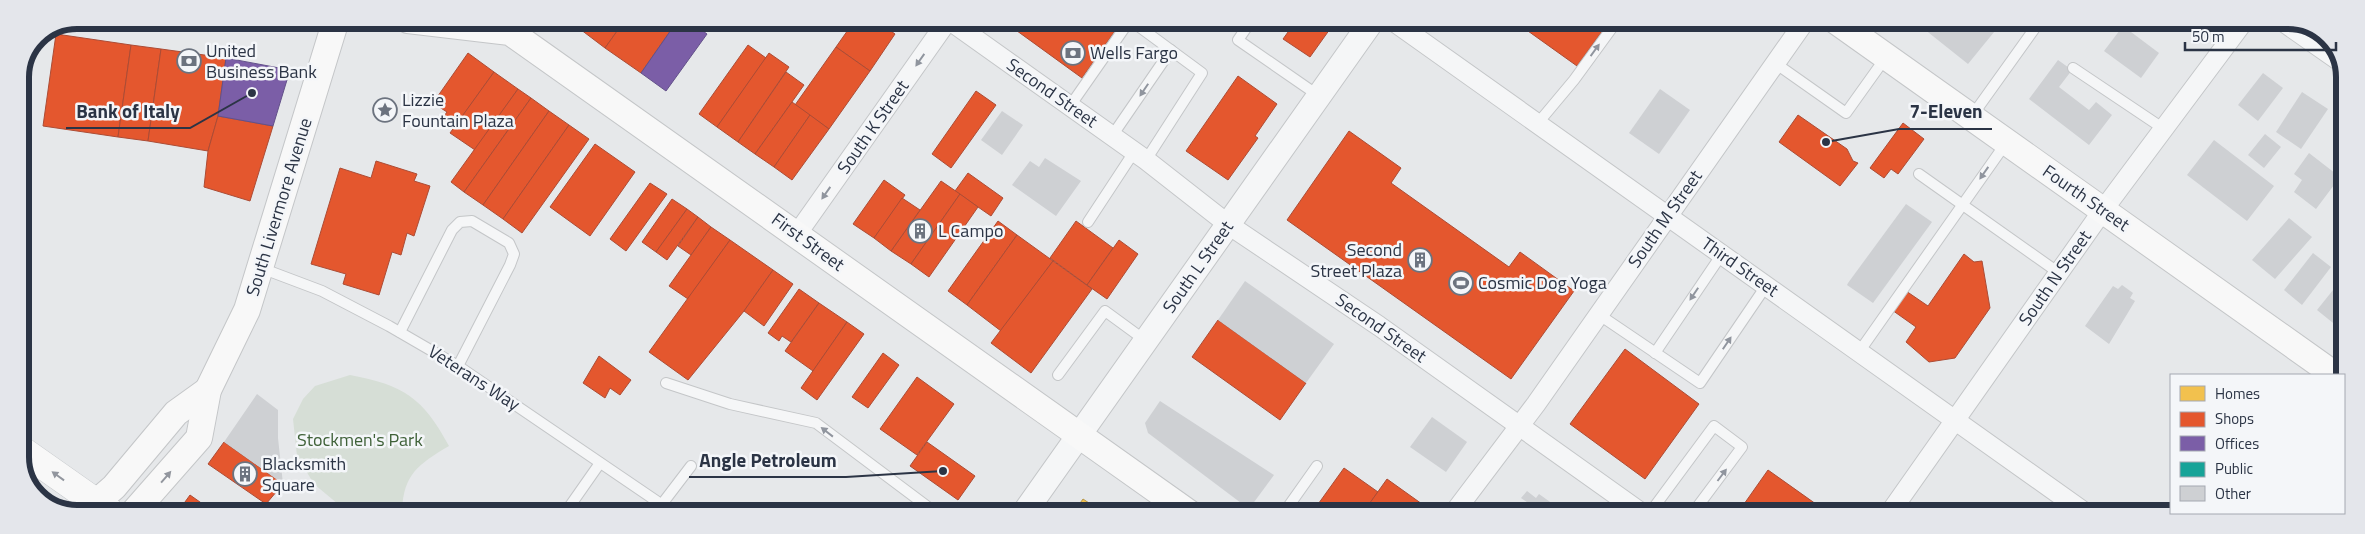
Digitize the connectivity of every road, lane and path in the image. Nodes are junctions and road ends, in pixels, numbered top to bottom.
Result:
1 (333, 29) edge
2 (518, 29) edge
3 (943, 29) edge
4 (962, 29) edge
5 (1124, 29) edge
6 (1142, 29) edge
7 (1246, 29) edge
8 (1366, 29) edge
9 (1404, 29) edge
10 (1610, 29) edge
11 (1799, 29) edge
12 (1847, 29) edge
13 (2034, 29) edge
14 (2238, 29) edge
15 (2294, 30) edge
16 (1171, 50) junction
17 (1886, 56) junction
18 (2332, 56) edge
19 (1775, 63) junction
20 (2073, 68) dead end
21 (1318, 96) junction
22 (1070, 106) junction
23 (1972, 117) junction
24 (1538, 123) junction
25 (2164, 129) junction
26 (1112, 136) junction
27 (2006, 142) junction
28 (1140, 156) junction
29 (1919, 174) dead end
30 (1962, 205) junction
31 (2103, 210) junction
32 (1668, 216) junction
33 (1088, 222) dead end
34 (1229, 225) junction
35 (797, 234) junction
36 (1722, 254) junction
37 (260, 268) junction
38 (2059, 273) junction
39 (1766, 286) junction
40 (1598, 314) junction
41 (400, 332) junction
42 (1146, 341) junction
43 (1859, 352) junction
44 (1655, 353) junction
45 (458, 366) junction
46 (2334, 374) edge
47 (1058, 376) dead end
48 (666, 383) dead end
49 (208, 390) junction
50 (1955, 420) junction
51 (1519, 426) junction
52 (1078, 437) junction
53 (29, 456) edge
54 (600, 464) junction
55 (691, 466) dead end
56 (1316, 466) dead end
57 (662, 504) joint
58 (92, 505) edge
59 (100, 505) edge
60 (140, 505) edge
61 (571, 505) edge
62 (925, 505) edge
63 (1030, 505) edge
64 (1176, 505) edge
65 (1289, 505) edge
66 (1463, 505) edge
67 (1630, 505) edge
68 (1646, 505) edge
69 (1699, 505) edge
70 (1895, 505) edge
71 (2074, 505) edge

1 - 37 main road, South Livermore Avenue
2 - 35 main road, First Street
3 -> 35 street, South K Street
4 - 22 street, Second Street
5 - 22 lane
6 - 16 lane
7 - 21 lane
8 - 21 street, South L Street
9 - 24 street, Third Street
24 -> 10 lane
11 - 19 street, South M Street
12 - 17 main road, Fourth Street
13 - 23 lane
14 - 25 street, South N Street
15 - 18 street
16 -> 26 lane
16 - 28 lane
17 - 19 lane
17 - 23 main road, Fourth Street
19 - 32 street, South M Street
20 - 25 lane
21 - 34 street, South L Street
22 - 26 street, Second Street
23 - 27 main road, Fourth Street
24 - 32 street, Third Street
25 - 31 street, South N Street
26 - 28 street, Second Street
27 -> 30 lane
27 - 31 main road, Fourth Street
28 - 33 lane
28 - 34 street, Second Street
29 - 30 lane
30 - 38 lane
30 - 43 lane
31 - 38 street, South N Street
31 - 46 main road, Fourth Street
32 - 36 street, Third Street
32 - 40 street, South M Street
34 - 42 street, South L Street
34 - 51 street, Second Street
35 - 52 main road, First Street
36 - 39 street, Third Street
36 -> 44 lane
37 - 41 lane, Veterans Way
37 - 49 main road, South Livermore Avenue
38 - 50 street, South N Street
39 - 43 street, Third Street
44 -> 39 lane
40 - 44 lane
40 - 51 street, South M Street
41 - 45 lane, Veterans Way
41 - 45 lane
42 - 47 lane
42 - 52 street, South L Street
43 - 50 street, Third Street
45 - 54 lane, Veterans Way
62 -> 48 lane
49 - 59 main road, South Livermore Avenue
60 -> 49 main road, South Livermore Avenue
50 - 70 street, South N Street
50 - 71 street, Third Street
51 - 66 street, South M Street
51 - 67 street, Second Street
52 - 63 street, South L Street
52 - 64 main road, First Street
58 -> 53 main road
54 - 57 lane, Veterans Way
54 - 61 lane
55 - 57 lane
56 - 65 lane
69 -> 68 lane

